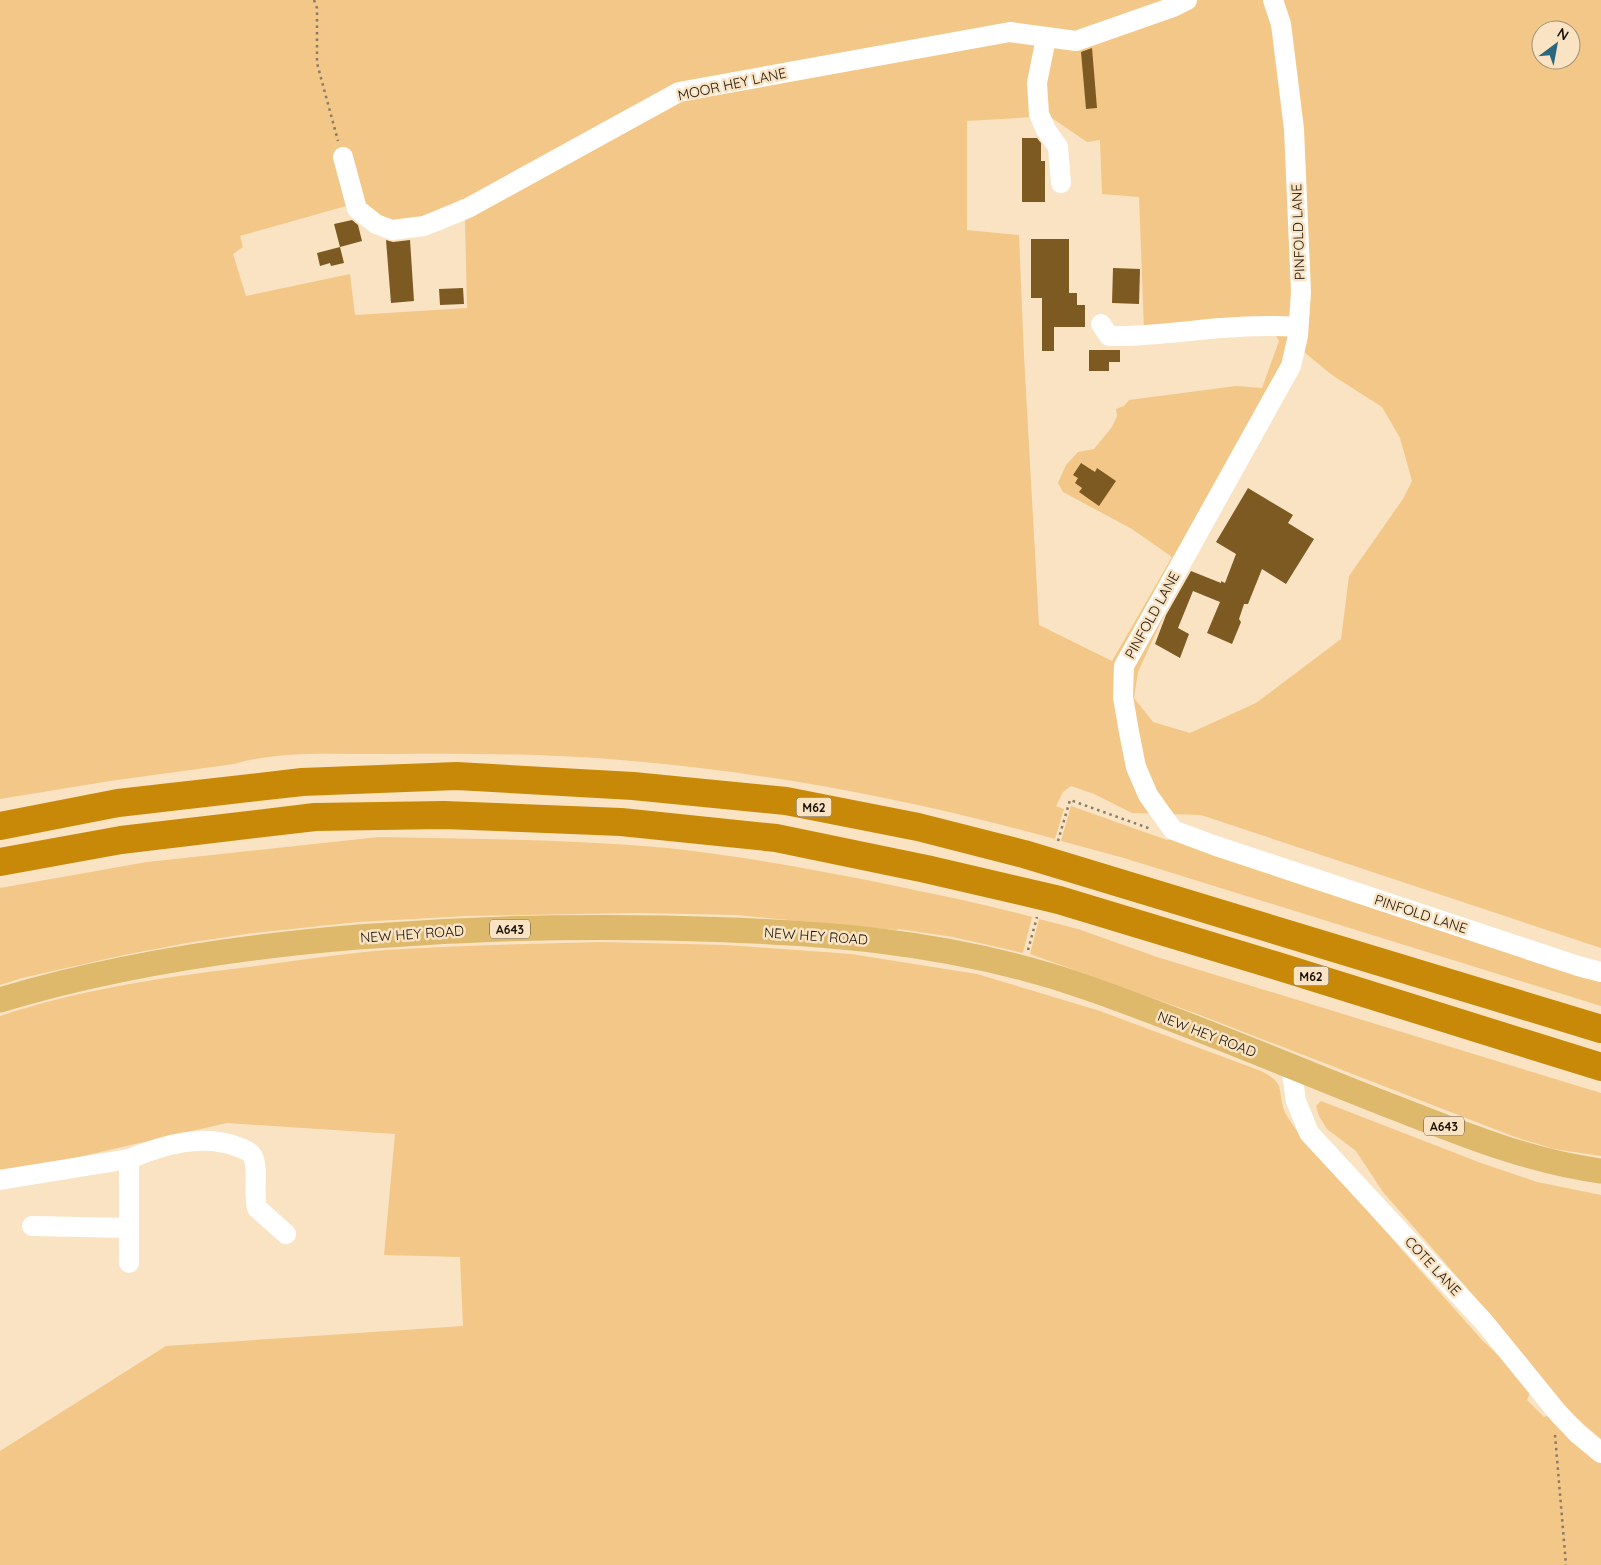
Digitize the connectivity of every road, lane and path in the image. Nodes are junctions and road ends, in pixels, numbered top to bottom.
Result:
1 (314, 0) edge
2 (1187, 0) edge
3 (1273, 0) edge
4 (1046, 38) junction
5 (343, 157) joint
6 (1061, 183) dead end
7 (1101, 324) dead end
8 (1298, 327) junction
9 (1066, 809) dead end
10 (0, 826) edge
11 (1174, 830) junction
12 (0, 862) edge
13 (1601, 972) edge
14 (0, 1000) edge
15 (1601, 1029) edge
16 (1291, 1066) junction
17 (1601, 1067) edge
18 (128, 1159) junction
19 (1601, 1171) edge
20 (0, 1180) edge
21 (32, 1226) dead end
22 (129, 1228) junction
23 (286, 1234) dead end
24 (129, 1263) dead end
25 (1554, 1429) dead end
26 (1601, 1453) edge
27 (1566, 1565) edge

1 - 5 path
2 - 4 street, MOOR HEY LANE
3 - 8 street, PINFOLD LANE
4 - 5 street, MOOR HEY LANE
4 - 6 street
7 - 8 street
8 - 11 street, PINFOLD LANE
9 - 11 path
10 - 15 highway, M62
11 - 13 street, PINFOLD LANE
12 - 17 highway, M62
14 - 16 main road, NEW HEY ROAD / A643
16 - 19 main road, NEW HEY ROAD / A643
16 - 26 street, COTE LANE
18 - 20 street
18 - 22 street
18 - 23 street
21 - 22 street
22 - 24 street
25 - 27 path

